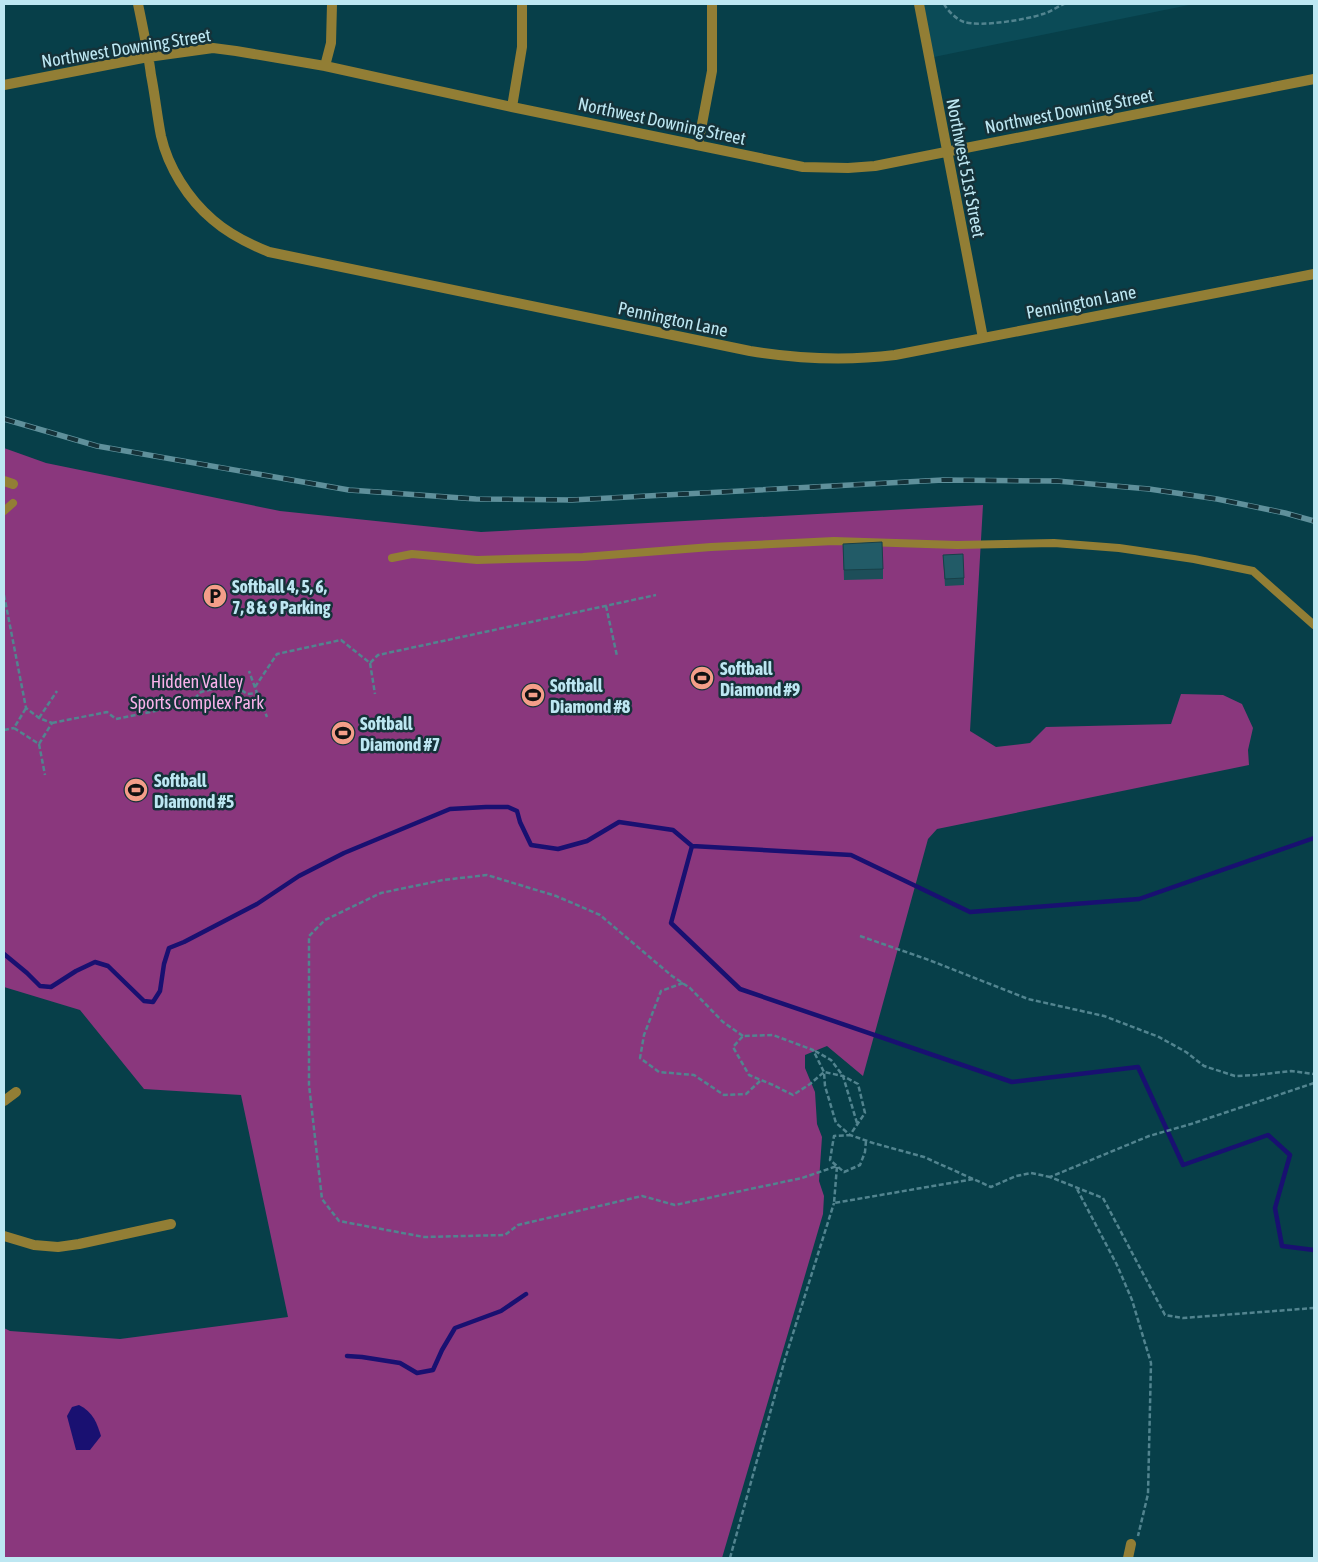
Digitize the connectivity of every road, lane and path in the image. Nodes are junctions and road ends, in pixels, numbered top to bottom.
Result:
1 (138, 4) edge
2 (332, 4) edge
3 (522, 4) edge
4 (712, 4) edge
5 (919, 4) edge
6 (944, 4) edge
7 (1064, 4) edge
8 (148, 57) junction
9 (325, 66) junction
10 (1314, 79) edge
11 (4, 85) edge
12 (512, 107) junction
13 (698, 145) junction
14 (946, 151) junction
15 (1314, 274) edge
16 (983, 338) junction
17 (13, 503) dead end
18 (4, 511) edge
19 (392, 558) dead end
20 (4, 595) edge
21 (656, 595) dead end
22 (606, 606) junction
23 (1314, 625) edge
24 (617, 656) dead end
25 (370, 663) junction
26 (249, 671) dead end
27 (255, 687) junction
28 (57, 691) dead end
29 (257, 693) junction
30 (376, 694) dead end
31 (26, 708) junction
32 (267, 717) dead end
33 (39, 718) junction
34 (52, 723) junction
35 (14, 728) junction
36 (4, 730) edge
37 (38, 744) junction
38 (45, 775) dead end
39 (860, 936) dead end
40 (682, 983) junction
41 (743, 1036) junction
42 (813, 1050) junction
43 (824, 1072) junction
44 (1314, 1074) edge
45 (843, 1076) junction
46 (760, 1080) junction
47 (1314, 1083) edge
48 (16, 1092) dead end
49 (4, 1101) edge
50 (858, 1123) junction
51 (850, 1135) junction
52 (866, 1141) junction
53 (837, 1166) junction
54 (1050, 1177) junction
55 (974, 1179) junction
56 (1076, 1188) junction
57 (834, 1203) junction
58 (171, 1224) dead end
59 (4, 1236) edge
60 (1314, 1308) edge
61 (1131, 1544) joint
62 (730, 1558) edge
63 (1128, 1558) edge

1 - 8 street, Pennington Lane
2 - 9 street
3 - 12 street
4 - 13 street
5 - 14 street, Northwest 51st Street
6 - 7 path
8 - 9 street, Northwest Downing Street
8 - 11 street, Northwest Downing Street
8 - 16 street, Pennington Lane
9 - 12 street, Northwest Downing Street
10 - 14 street, Northwest Downing Street
12 - 13 street, Northwest Downing Street
13 - 14 street, Northwest Downing Street
14 - 16 street, Northwest 51st Street
15 - 16 street, Pennington Lane
17 - 18 lane
19 - 23 lane
20 - 31 path
21 - 22 path
22 - 24 path
22 - 25 path
25 - 27 path
25 - 30 path
26 - 27 path
27 - 29 path
28 - 33 path
29 - 32 path
29 - 34 path
31 - 33 path
31 - 35 path
33 - 34 path
34 - 37 path
35 - 36 path
35 - 37 path
37 - 38 path
39 - 44 path
40 - 41 path
40 - 46 path
40 - 53 path
41 - 42 path
41 - 46 path
42 - 43 path
42 - 45 path
43 - 45 path
43 - 46 path
43 - 51 path
45 - 50 path
45 - 50 path
47 - 54 path
48 - 49 street
50 - 51 path
51 - 52 path
51 - 53 path
52 - 53 path
52 - 55 path
53 - 57 path
54 - 55 path
54 - 56 path
55 - 57 path
56 - 60 path
56 - 61 path
57 - 62 path
58 - 59 street
61 - 63 street

